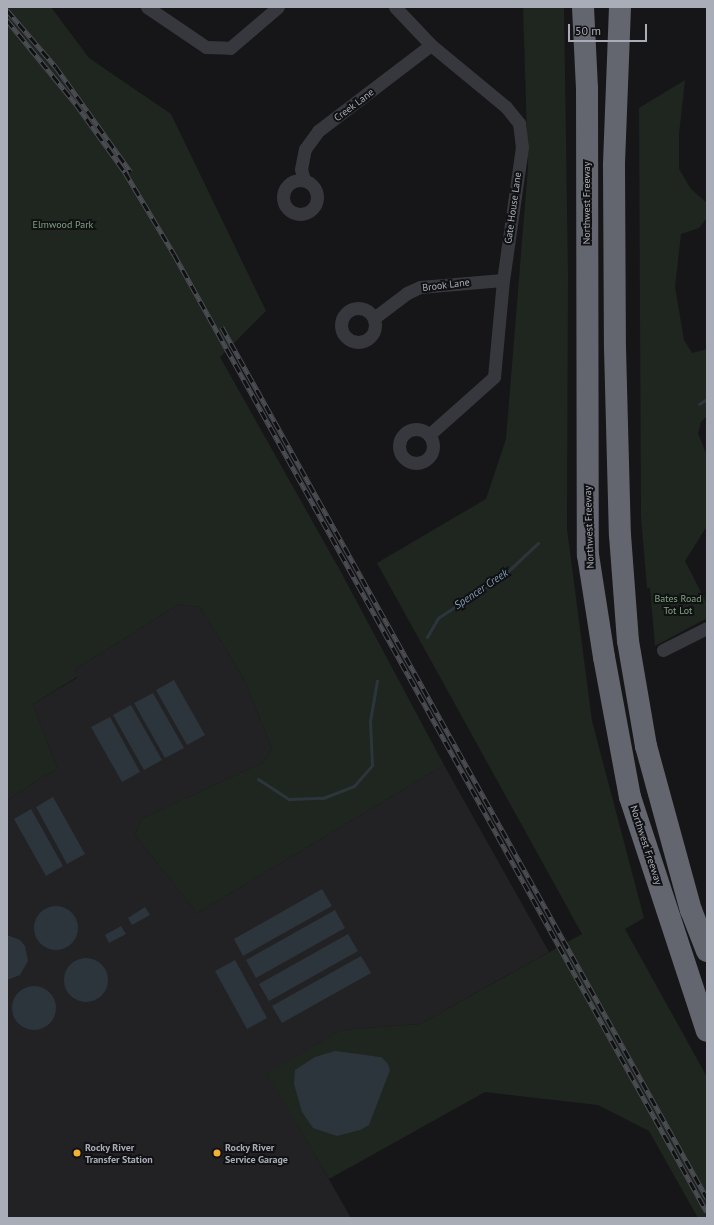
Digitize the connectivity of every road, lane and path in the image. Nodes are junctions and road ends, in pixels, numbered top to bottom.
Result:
1 (147, 7) edge
2 (278, 7) edge
3 (395, 7) edge
4 (583, 7) edge
5 (620, 8) edge
6 (431, 45) junction
7 (304, 180) dead end
8 (503, 280) junction
9 (374, 318) dead end
10 (429, 435) dead end
11 (707, 628) edge
12 (663, 650) dead end
13 (707, 951) edge
14 (707, 1031) edge

1 - 2 street
3 - 6 street, Gate House Lane
4 - 14 highway, Northwest Freeway
5 - 13 highway
6 - 7 street, Creek Lane
6 - 8 street, Gate House Lane
8 - 9 street, Brook Lane
8 - 10 street, Gate House Lane
11 - 12 street

